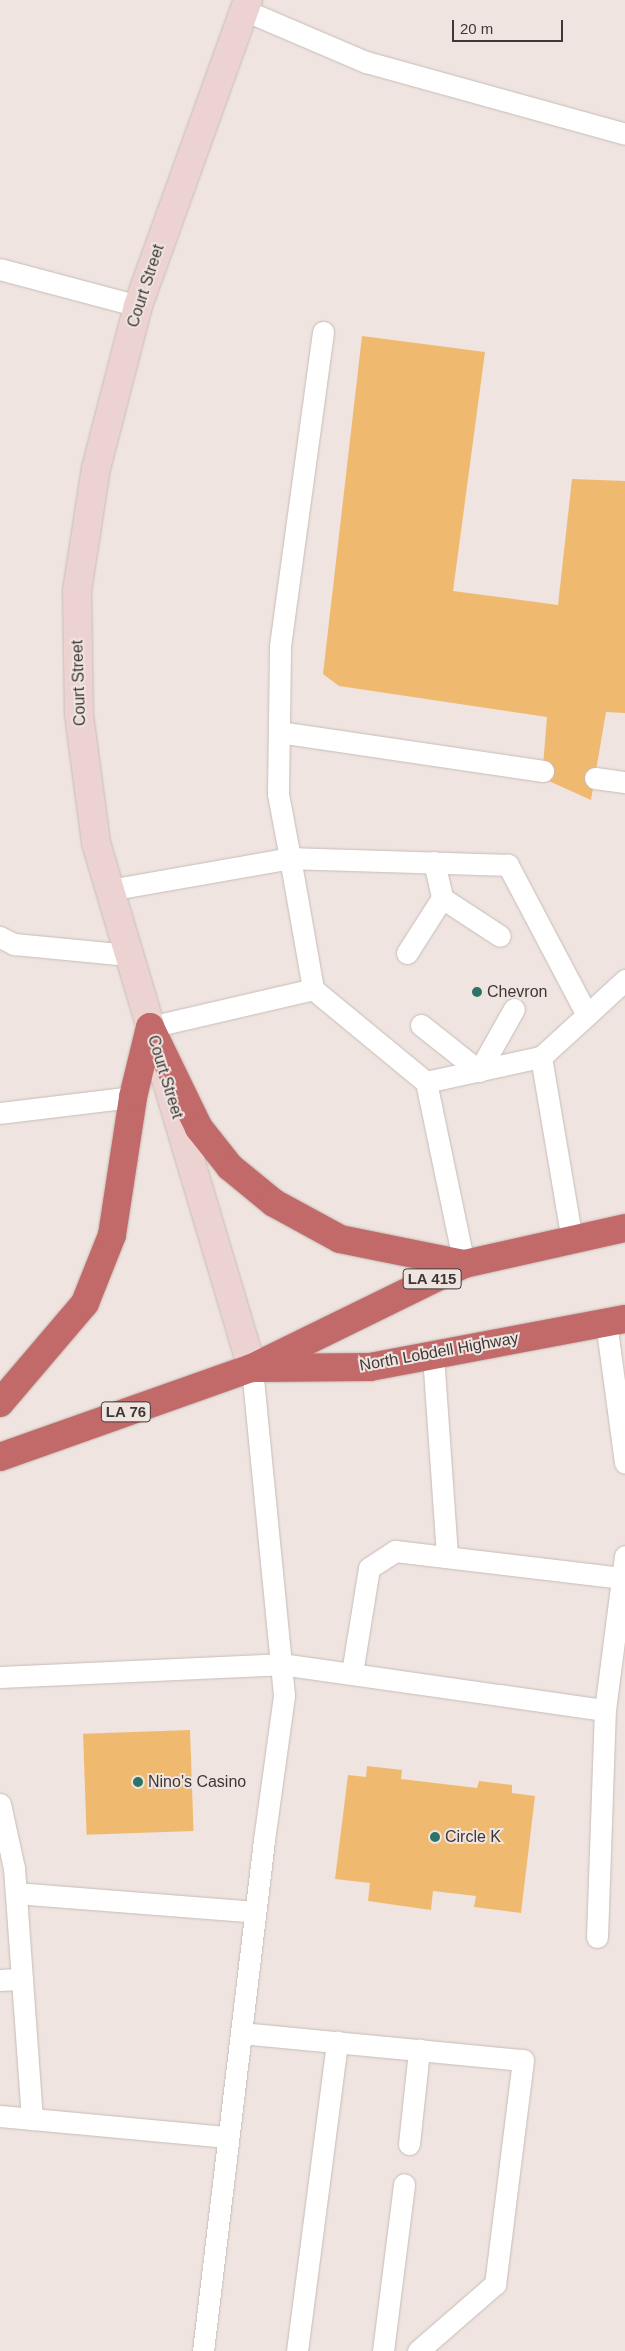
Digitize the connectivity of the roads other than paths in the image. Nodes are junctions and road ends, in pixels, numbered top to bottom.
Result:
1 (246, 5) edge
2 (625, 134) edge
3 (0, 269) edge
4 (138, 306) junction
5 (323, 332) dead end
6 (279, 732) junction
7 (542, 771) dead end
8 (595, 778) dead end
9 (625, 782) edge
10 (290, 858) junction
11 (434, 862) junction
12 (109, 890) junction
13 (442, 898) junction
14 (500, 936) dead end
15 (0, 937) edge
16 (407, 953) dead end
17 (128, 955) junction
18 (625, 980) edge
19 (313, 989) junction
20 (514, 1009) dead end
21 (587, 1015) junction
22 (421, 1025) dead end
23 (150, 1027) junction
24 (541, 1057) junction
25 (479, 1071) junction
26 (426, 1082) junction
27 (134, 1097) junction
28 (0, 1113) edge
29 (625, 1228) edge
30 (572, 1240) junction
31 (464, 1264) junction
32 (615, 1320) edge
33 (433, 1355) junction
34 (252, 1368) junction
35 (0, 1403) edge
36 (0, 1457) edge
37 (625, 1463) edge
38 (625, 1556) edge
39 (447, 1557) junction
40 (622, 1578) junction
41 (281, 1664) junction
42 (352, 1673) junction
43 (0, 1677) edge
44 (605, 1710) junction
45 (0, 1804) edge
46 (16, 1893) junction
47 (256, 1912) junction
48 (597, 1937) dead end
49 (22, 1979) junction
50 (0, 1980) edge
51 (241, 2033) junction
52 (337, 2042) junction
53 (419, 2050) junction
54 (0, 2116) edge
55 (32, 2119) junction
56 (228, 2137) junction
57 (409, 2144) dead end
58 (404, 2184) dead end
59 (203, 2351) edge
60 (297, 2351) edge
61 (383, 2351) edge
62 (418, 2351) edge

1 - 2 lane
1 - 4 main road, Court Street
3 - 4 lane
4 - 12 main road, Court Street
5 - 6 lane
6 - 7 lane
6 - 10 lane
8 - 9 lane
10 - 11 lane
10 - 12 lane
10 - 19 lane
11 - 13 lane
11 - 21 lane
12 - 17 main road, Court Street
13 - 14 lane
13 - 16 lane
15 - 17 lane
17 - 23 main road, Court Street
18 - 21 lane
19 - 23 lane
19 - 26 lane
20 - 25 lane
21 - 24 lane
22 - 25 lane
23 - 27 highway
23 - 31 highway
23 - 34 main road, Court Street
24 - 25 lane
24 - 30 lane
25 - 26 lane
26 - 31 lane
27 - 28 lane
27 - 35 highway
29 - 30 highway, North Lobdell Highway / LA 415
30 - 31 highway, North Lobdell Highway / LA 415
31 - 34 highway, North Lobdell Highway / LA 415
32 - 33 highway, North Lobdell Highway
32 - 37 lane
33 - 34 highway, North Lobdell Highway
33 - 39 lane
34 - 36 highway, North Lobdell Highway / LA 76
34 - 41 lane
38 - 40 lane
39 - 40 lane
39 - 42 lane
40 - 44 lane
41 - 42 lane
41 - 43 lane
41 - 47 lane
42 - 44 lane
44 - 48 lane
45 - 46 lane
46 - 47 lane
46 - 49 lane
47 - 51 lane
49 - 50 lane
49 - 55 lane
51 - 52 lane
51 - 56 lane
52 - 53 lane
52 - 60 lane
53 - 57 lane
53 - 62 lane
54 - 55 lane
55 - 56 lane
56 - 59 lane
58 - 61 lane

